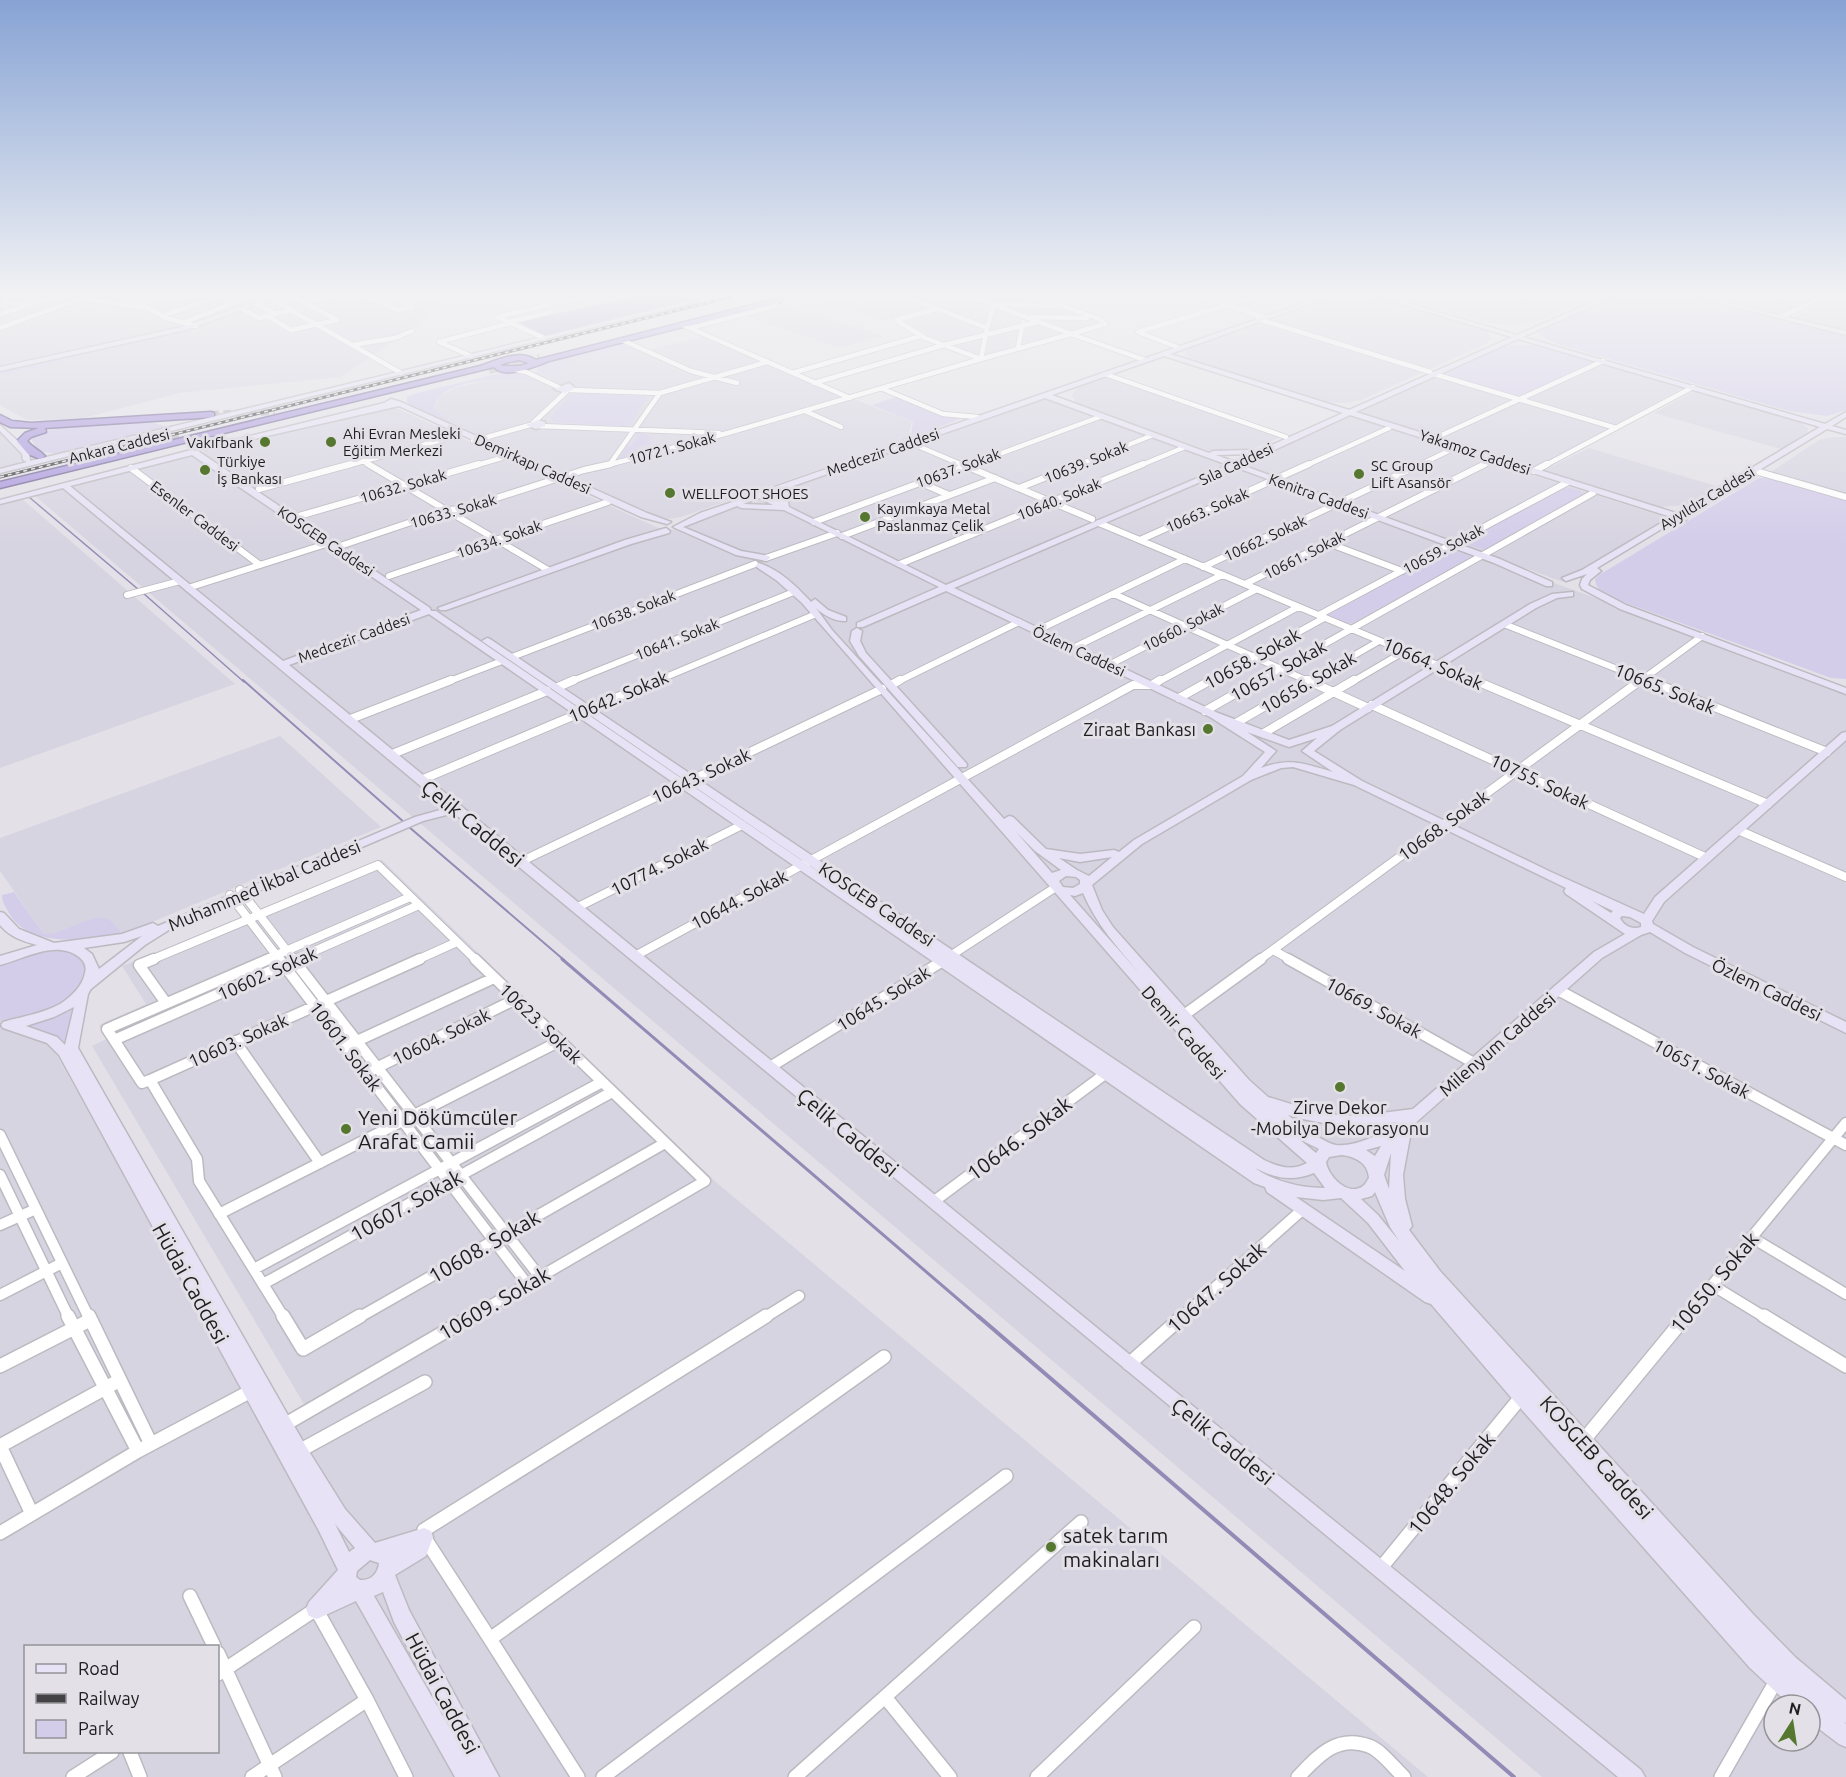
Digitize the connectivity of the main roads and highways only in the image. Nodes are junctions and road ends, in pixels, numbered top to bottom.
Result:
1 (429, 380) edge
2 (431, 380) edge
3 (441, 380) edge
4 (444, 380) edge
5 (467, 380) edge
6 (407, 393) junction
7 (373, 401) junction
8 (275, 411) tunnel mouth
9 (321, 414) junction
10 (215, 415) tunnel mouth
11 (0, 418) edge
12 (0, 426) edge
13 (174, 426) dead end
14 (260, 427) junction
15 (52, 428) junction
16 (169, 438) dead end
17 (200, 449) junction
18 (180, 450) junction
19 (40, 459) road end
20 (0, 488) edge

1 - 8 highway
2 - 20 highway
3 - 20 highway, Ankara Caddesi
4 - 14 highway, Ankara Caddesi
5 - 6 highway
6 - 7 highway
6 - 7 highway
7 - 9 highway
9 - 14 highway
9 - 17 highway
10 - 11 highway
12 - 15 highway
13 - 15 highway
14 - 20 highway, Ankara Caddesi
15 - 19 highway
16 - 20 highway
17 - 18 highway
17 - 18 highway
18 - 20 highway

